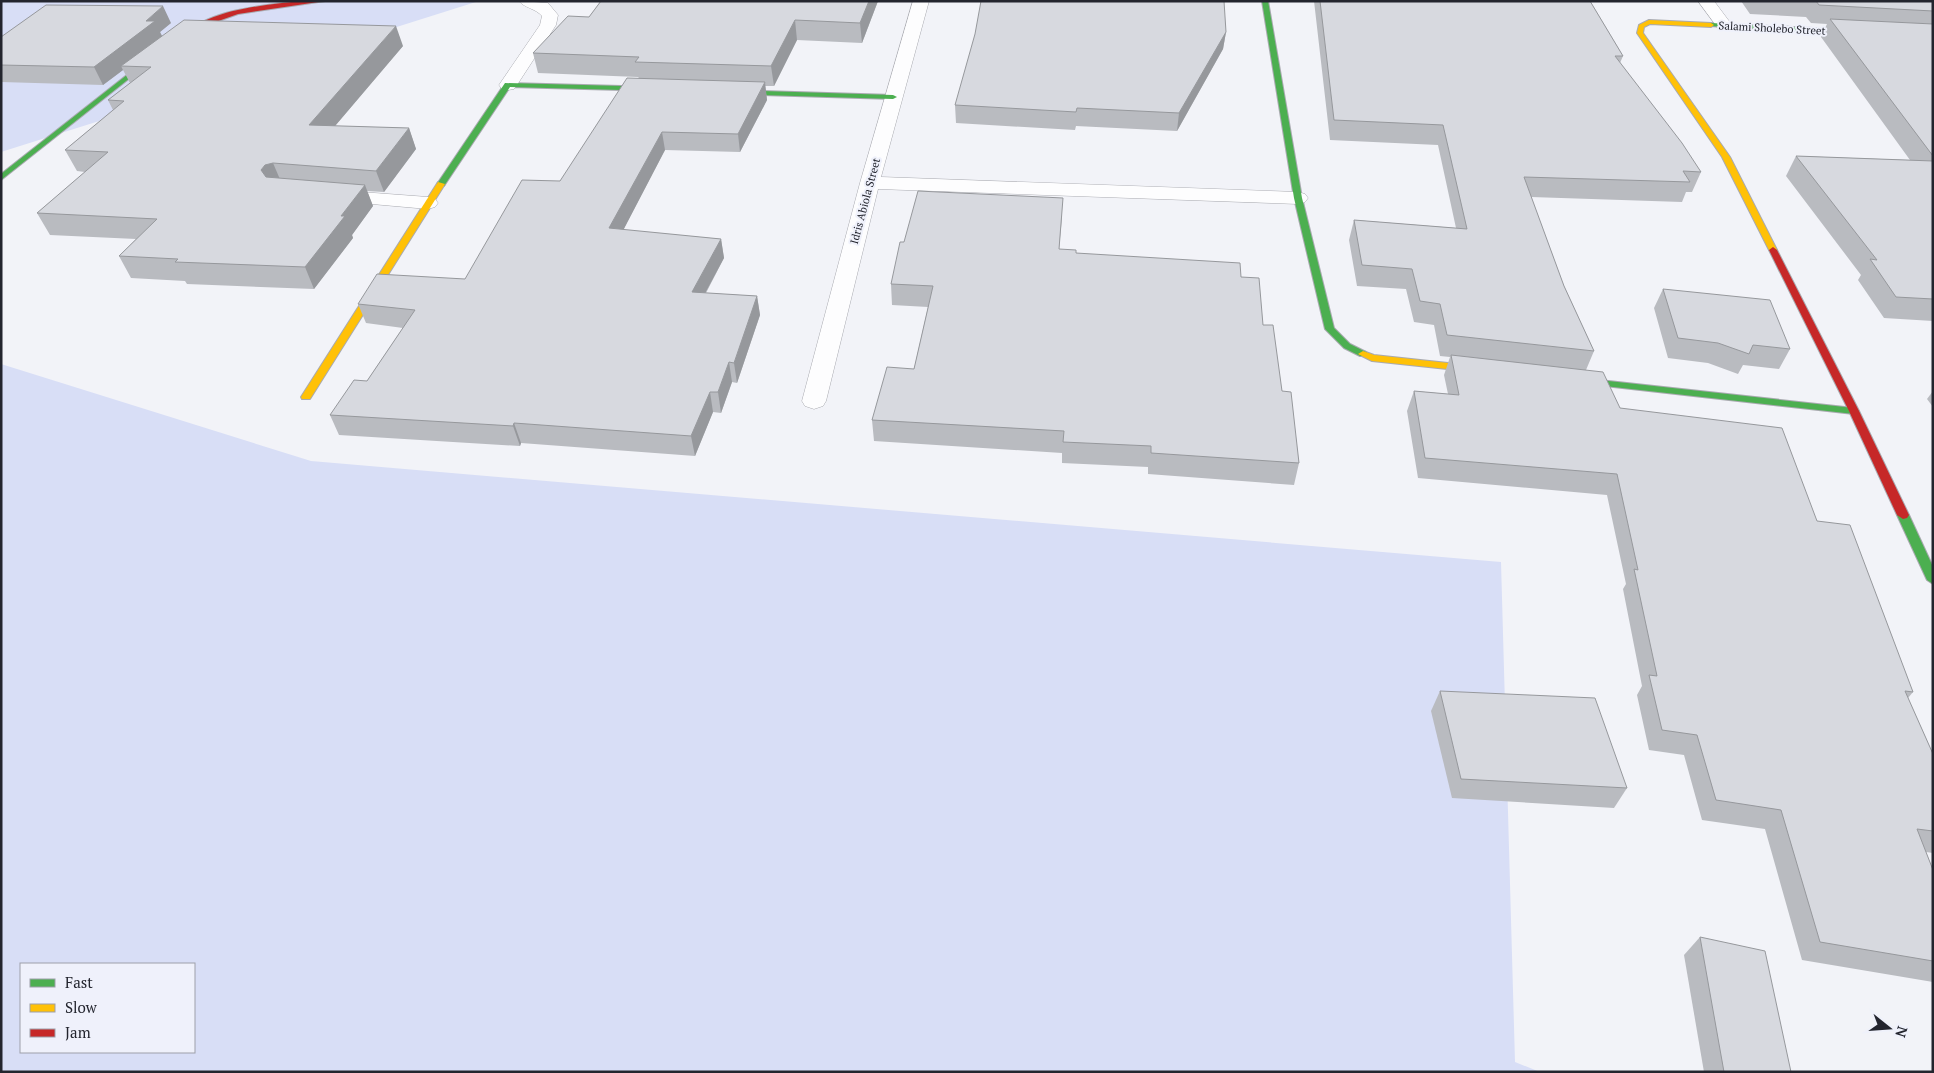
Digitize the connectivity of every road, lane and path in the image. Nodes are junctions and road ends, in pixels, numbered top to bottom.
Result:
1 (322, 1) edge
2 (527, 1) edge
3 (921, 1) edge
4 (1265, 1) edge
5 (1706, 1) edge
6 (1724, 25) junction
7 (1933, 36) edge
8 (508, 85) junction
9 (676, 90) edge
10 (715, 91) edge
11 (893, 97) junction
12 (1, 178) edge
13 (870, 184) junction
14 (311, 194) edge
15 (1298, 198) junction
16 (428, 203) junction
17 (1500, 372) edge
18 (1559, 379) edge
19 (306, 397) dead end
20 (814, 401) dead end
21 (1854, 412) junction
22 (1933, 580) edge

1 - 12 street
2 - 8 street
3 - 11 street, Idris Abiola Street
4 - 15 street
5 - 6 street
6 - 7 street, Salami Sholebo Street
6 - 21 street, Salami Sholebo Street
8 - 9 street
8 - 16 street
10 - 11 street
11 - 13 street, Idris Abiola Street
13 - 15 street
13 - 20 street, Idris Abiola Street
14 - 16 street
15 - 17 street
16 - 19 street
18 - 21 street
21 - 22 street

